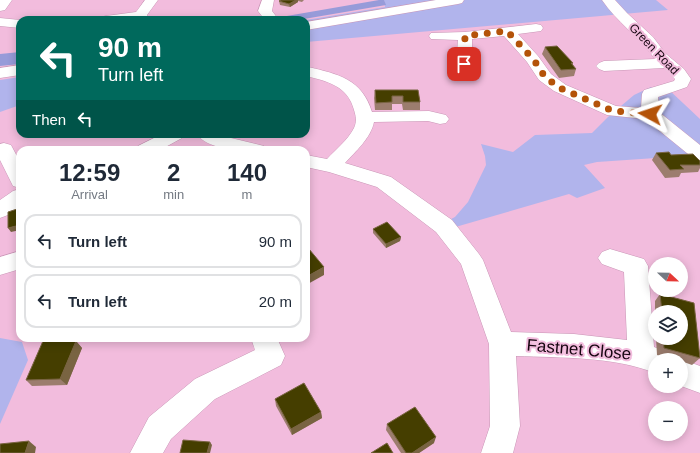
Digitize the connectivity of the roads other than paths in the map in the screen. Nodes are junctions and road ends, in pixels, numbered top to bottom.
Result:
1 (6, 0) edge
2 (152, 0) edge
3 (268, 0) edge
4 (458, 0) edge
5 (608, 0) edge
6 (0, 7) edge
7 (142, 16) edge
8 (269, 16) edge
9 (0, 22) edge
10 (16, 24) edge
11 (310, 25) edge
12 (536, 28) dead end
13 (507, 31) junction
14 (436, 36) dead end
15 (465, 36) junction
16 (667, 62) junction
17 (464, 64) dead end
18 (604, 66) dead end
19 (16, 71) edge
20 (310, 72) edge
21 (0, 73) edge
22 (650, 114) junction
23 (365, 116) junction
24 (440, 119) dead end
25 (168, 138) edge
26 (215, 138) edge
27 (153, 146) edge
28 (239, 146) edge
29 (4, 149) dead end
30 (700, 154) edge
31 (310, 162) edge
32 (332, 166) junction
33 (16, 173) edge
34 (16, 199) edge
35 (0, 210) edge
36 (610, 258) dead end
37 (16, 261) edge
38 (0, 266) edge
39 (266, 342) edge
40 (502, 344) junction
41 (648, 357) edge
42 (688, 375) edge
43 (700, 380) edge
44 (146, 453) edge
45 (497, 453) edge

1 - 6 street
2 - 7 street
3 - 8 street
4 - 11 street
5 - 16 street, Green Road
9 - 10 street
12 - 13 street
13 - 15 street
13 - 22 street
14 - 15 street
15 - 17 street
16 - 18 street
16 - 22 street, Green Road
19 - 21 street
20 - 23 street
22 - 30 street
23 - 24 street
23 - 32 street
25 - 27 street
26 - 28 street
29 - 33 street
31 - 32 street
32 - 40 street
34 - 35 street
36 - 41 street
37 - 38 street
39 - 44 street
40 - 41 street, Fastnet Close
40 - 45 street
42 - 43 street

